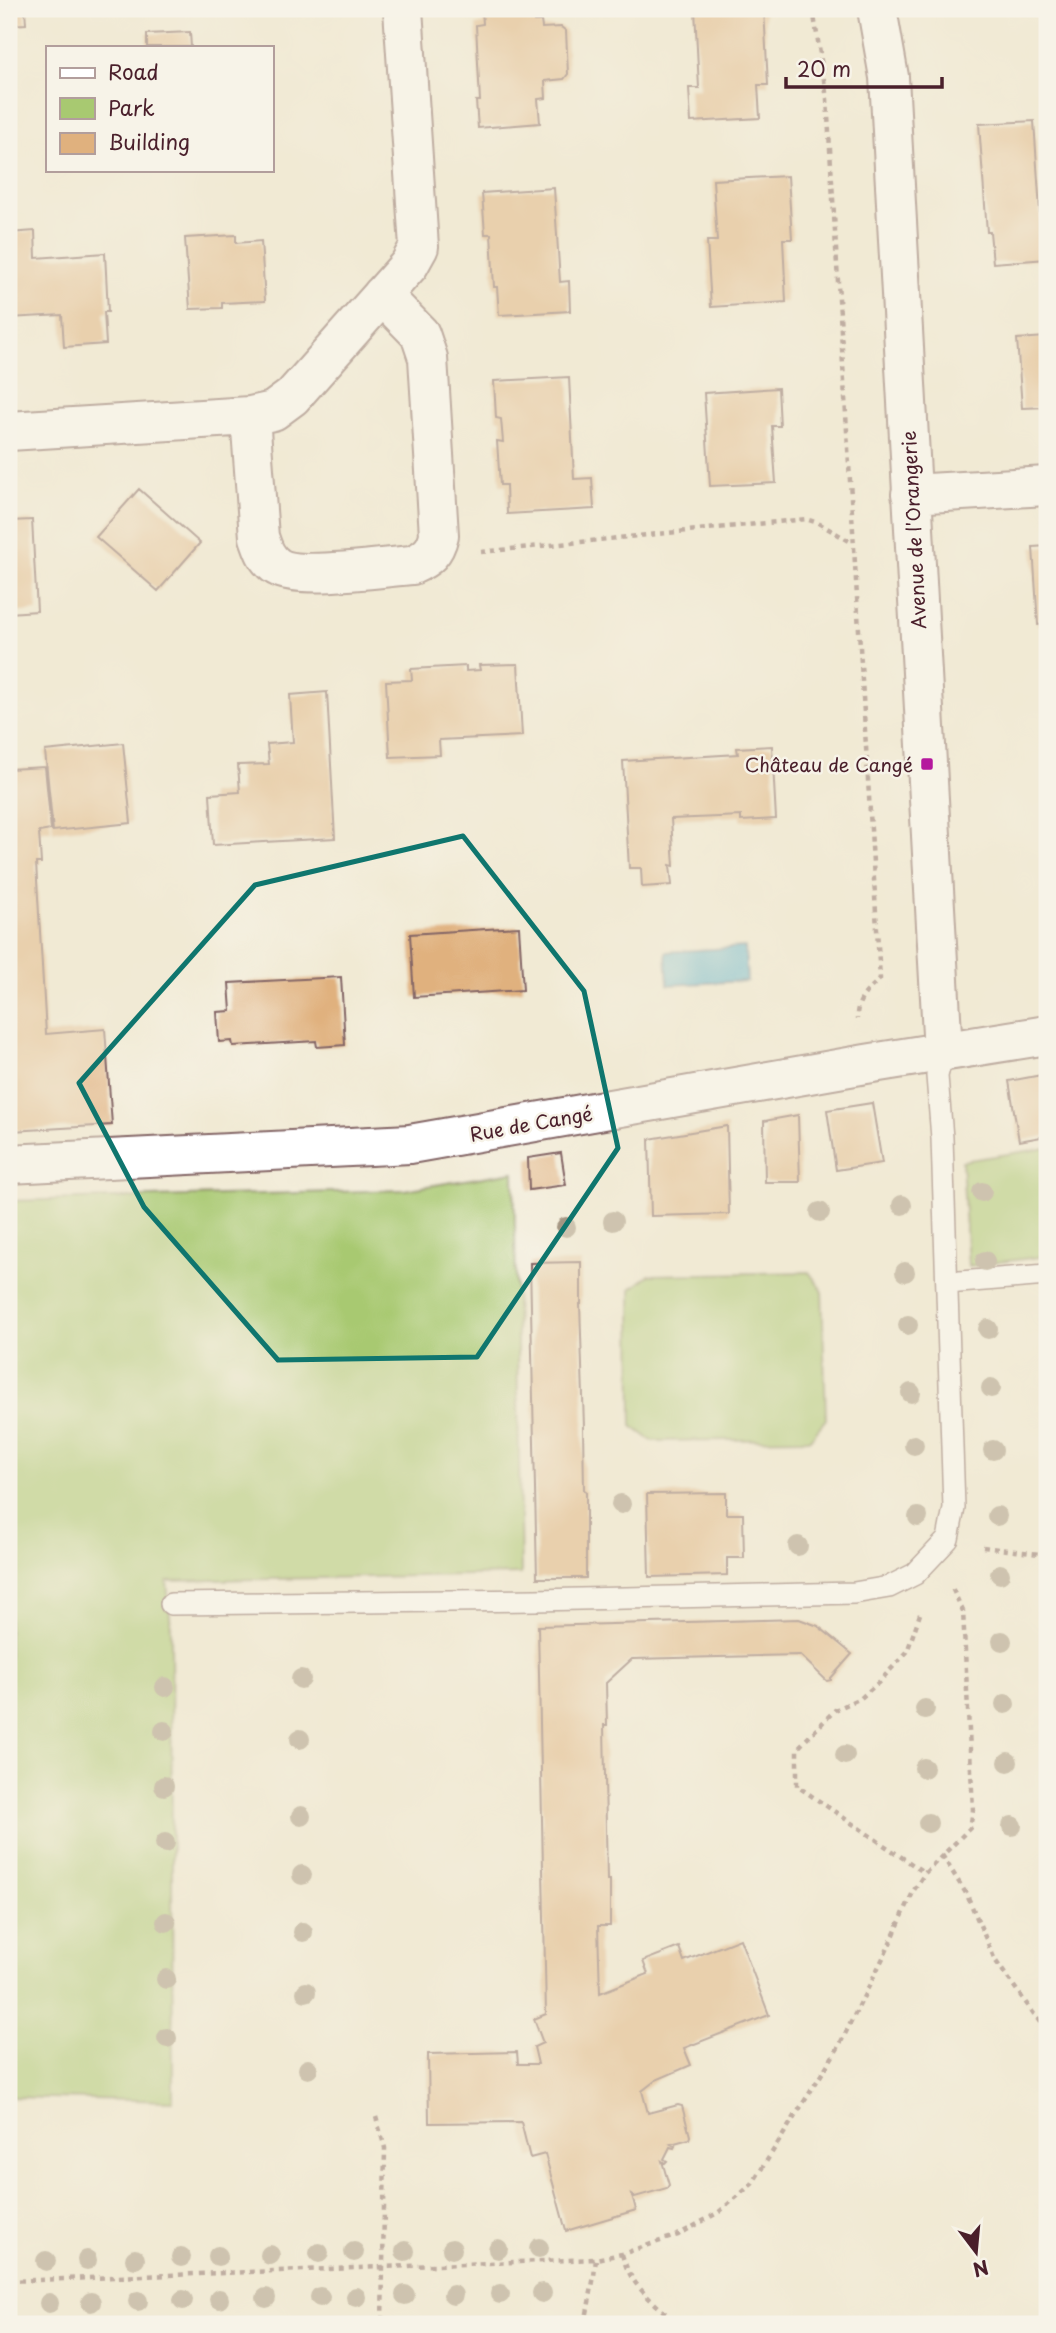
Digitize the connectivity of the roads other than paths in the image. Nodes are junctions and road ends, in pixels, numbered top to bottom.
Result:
1 (403, 9) edge
2 (877, 9) edge
3 (382, 295) junction
4 (250, 416) junction
5 (9, 431) edge
6 (1047, 486) edge
7 (911, 494) junction
8 (1047, 1035) edge
9 (943, 1052) junction
10 (9, 1164) edge
11 (1047, 1275) edge
12 (947, 1283) junction
13 (172, 1604) dead end

1 - 3 street
2 - 7 street, Avenue de l'Orangerie
3 - 4 street
3 - 4 street
4 - 5 street
6 - 7 street
7 - 9 street, Avenue de l'Orangerie
8 - 9 street, Rue de Cangé
9 - 10 street, Rue de Cangé
9 - 12 lane
11 - 12 lane
12 - 13 lane

